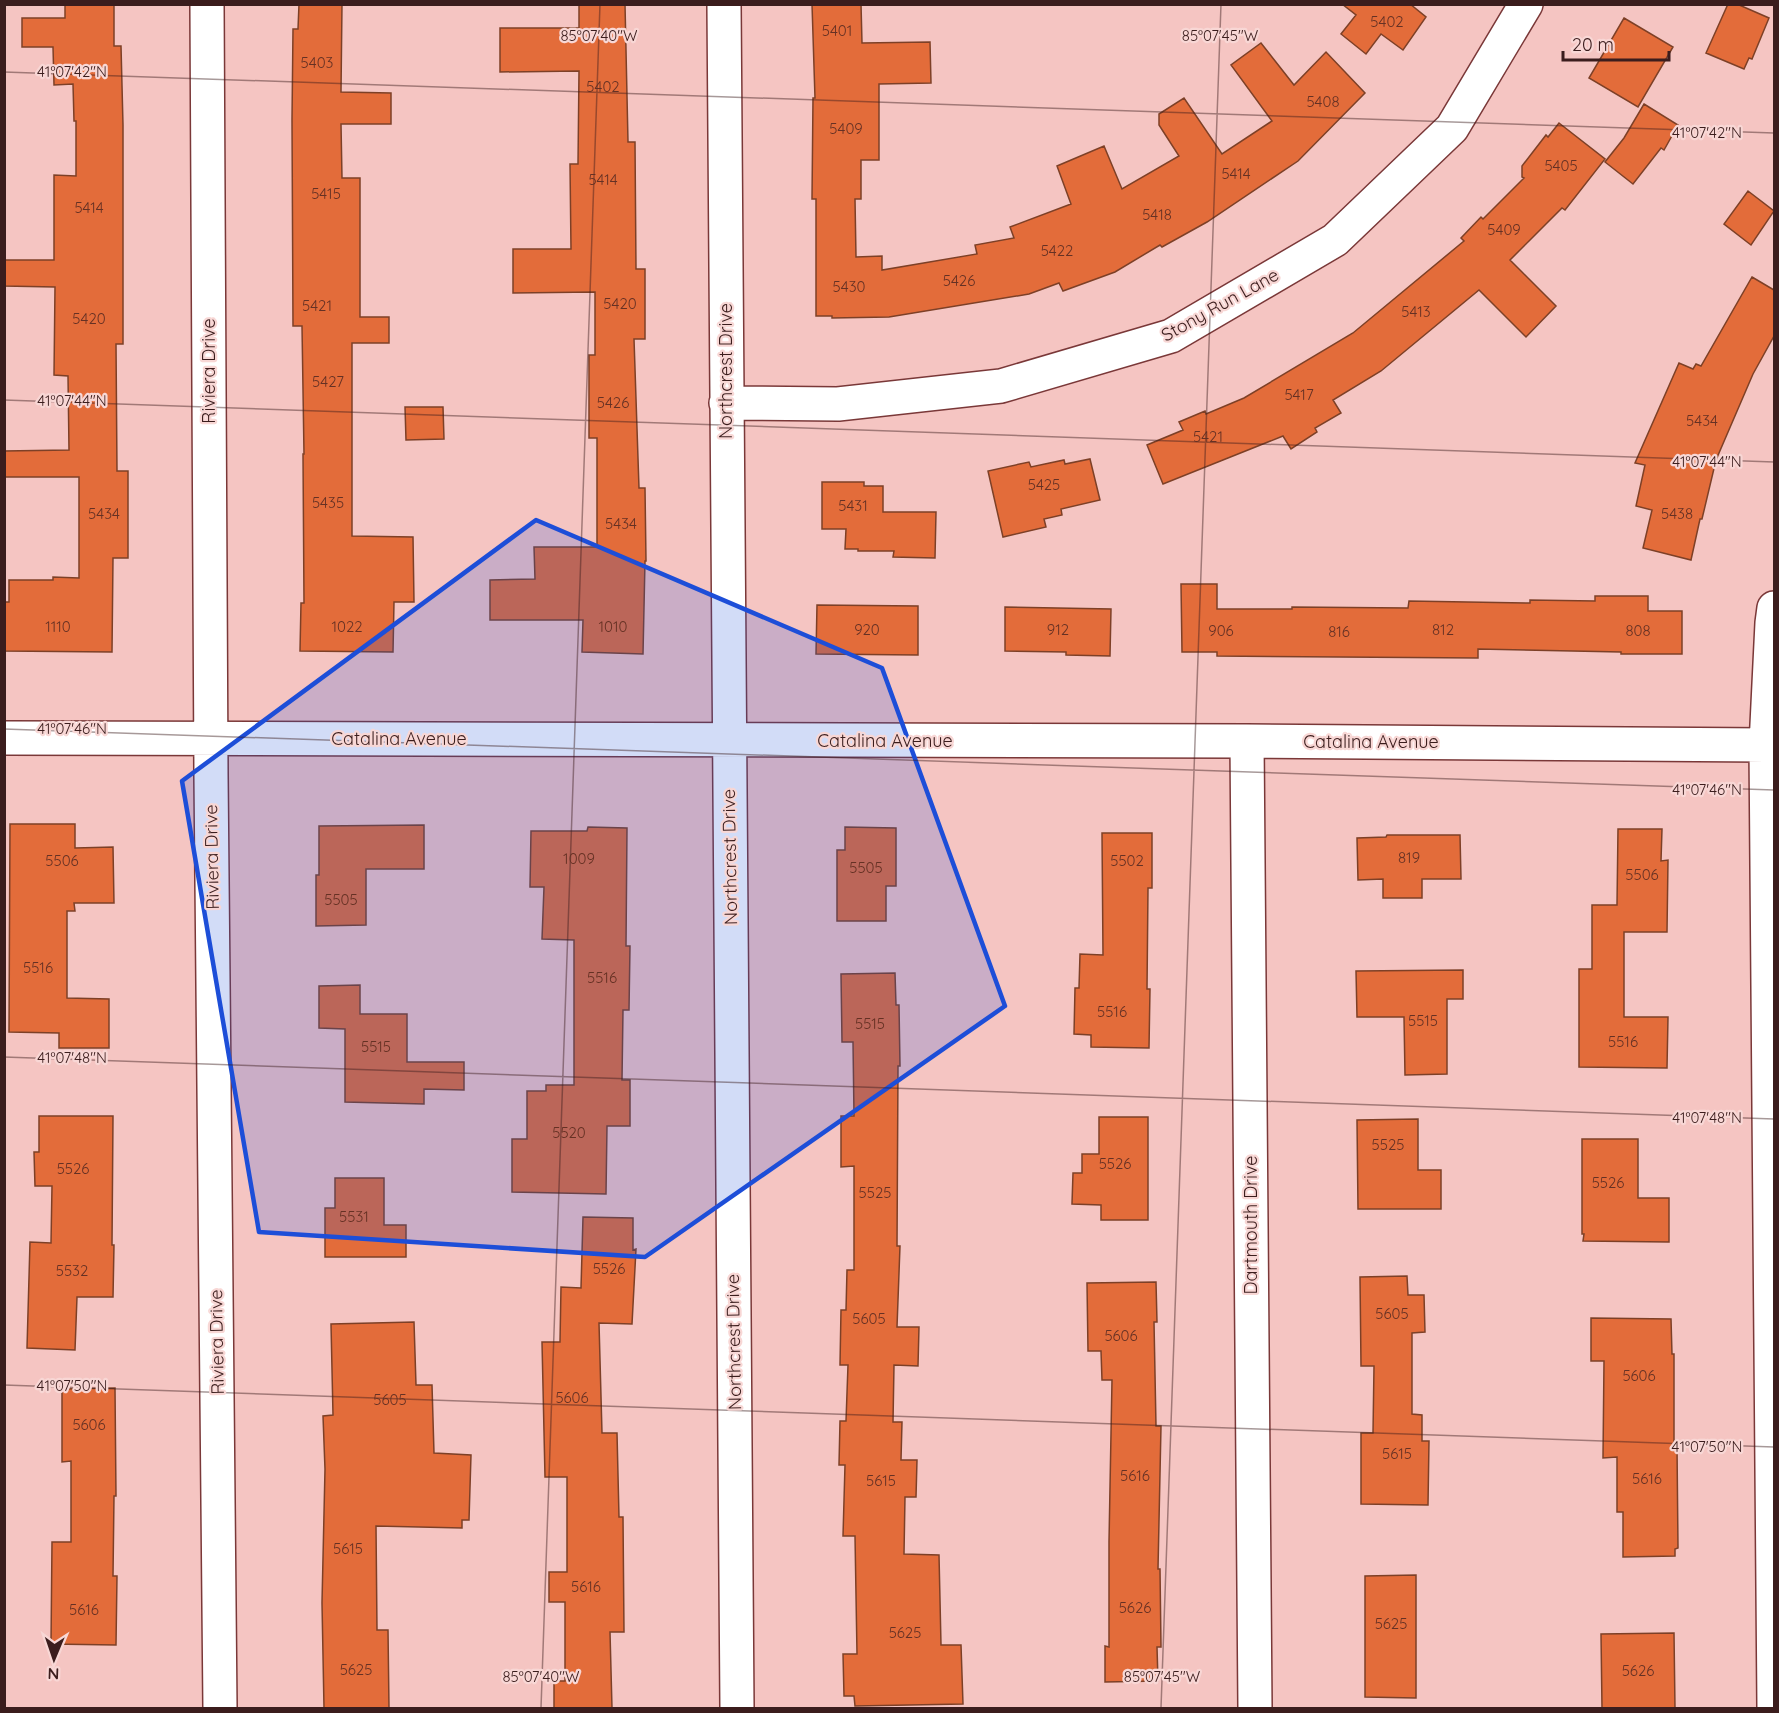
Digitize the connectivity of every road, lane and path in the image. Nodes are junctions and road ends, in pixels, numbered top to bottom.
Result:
1 (207, 4) edge
2 (724, 4) edge
3 (1526, 4) edge
4 (726, 403) junction
5 (1774, 608) edge
6 (4, 738) edge
7 (211, 738) junction
8 (729, 741) junction
9 (1247, 741) junction
10 (1766, 745) junction
11 (220, 1708) edge
12 (738, 1708) edge
13 (1255, 1708) edge
14 (1774, 1708) edge

1 - 7 street, Riviera Drive
2 - 4 street, Northcrest Drive
3 - 4 street, Stony Run Lane
4 - 8 street, Northcrest Drive
5 - 10 street
6 - 7 street, Catalina Avenue
7 - 8 street, Catalina Avenue
7 - 11 street, Riviera Drive
8 - 9 street, Catalina Avenue
8 - 12 street, Northcrest Drive
9 - 10 street, Catalina Avenue
9 - 13 street, Dartmouth Drive
10 - 14 street

